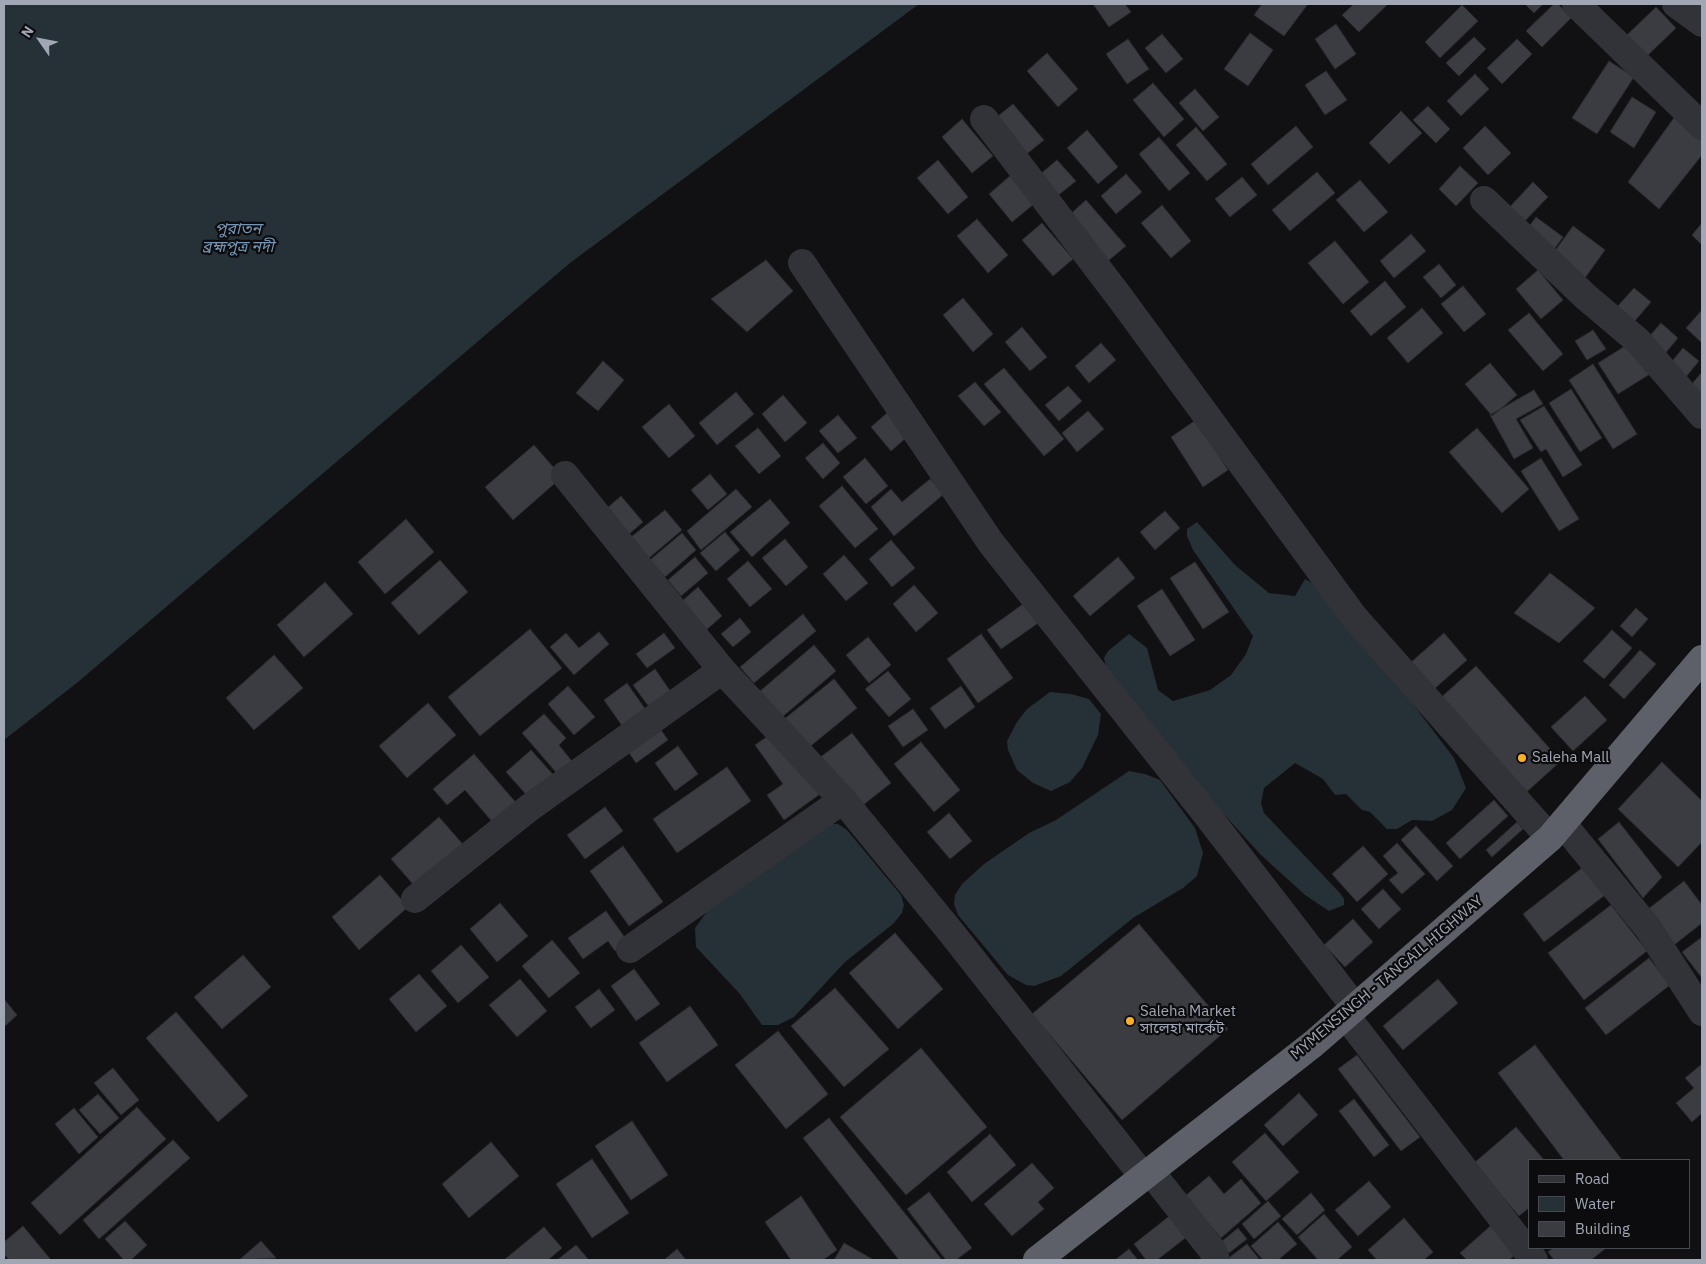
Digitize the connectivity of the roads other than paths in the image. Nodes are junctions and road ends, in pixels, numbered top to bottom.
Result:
1 (1576, 4) edge
2 (1676, 4) edge
3 (1702, 24) edge
4 (984, 118) dead end
5 (1702, 126) edge
6 (1484, 200) dead end
7 (802, 263) dead end
8 (1702, 415) edge
9 (565, 474) dead end
10 (1702, 659) edge
11 (722, 670) junction
12 (843, 800) junction
13 (1556, 831) junction
14 (415, 899) dead end
15 (630, 949) dead end
16 (1350, 1012) junction
17 (1702, 1012) edge
18 (1146, 1173) junction
19 (1037, 1260) edge
20 (1216, 1260) edge
21 (1534, 1260) edge

1 - 5 street
2 - 3 street
4 - 13 street
6 - 8 street
7 - 16 street
9 - 11 street
10 - 13 highway, MYMENSINGH - TANGAIL HIGHWAY
11 - 12 street
11 - 14 street
12 - 15 street
12 - 18 street
13 - 16 highway, MYMENSINGH - TANGAIL HIGHWAY
13 - 17 street
16 - 18 highway, MYMENSINGH - TANGAIL HIGHWAY
16 - 21 street
18 - 19 highway, MYMENSINGH - TANGAIL HIGHWAY
18 - 20 street

